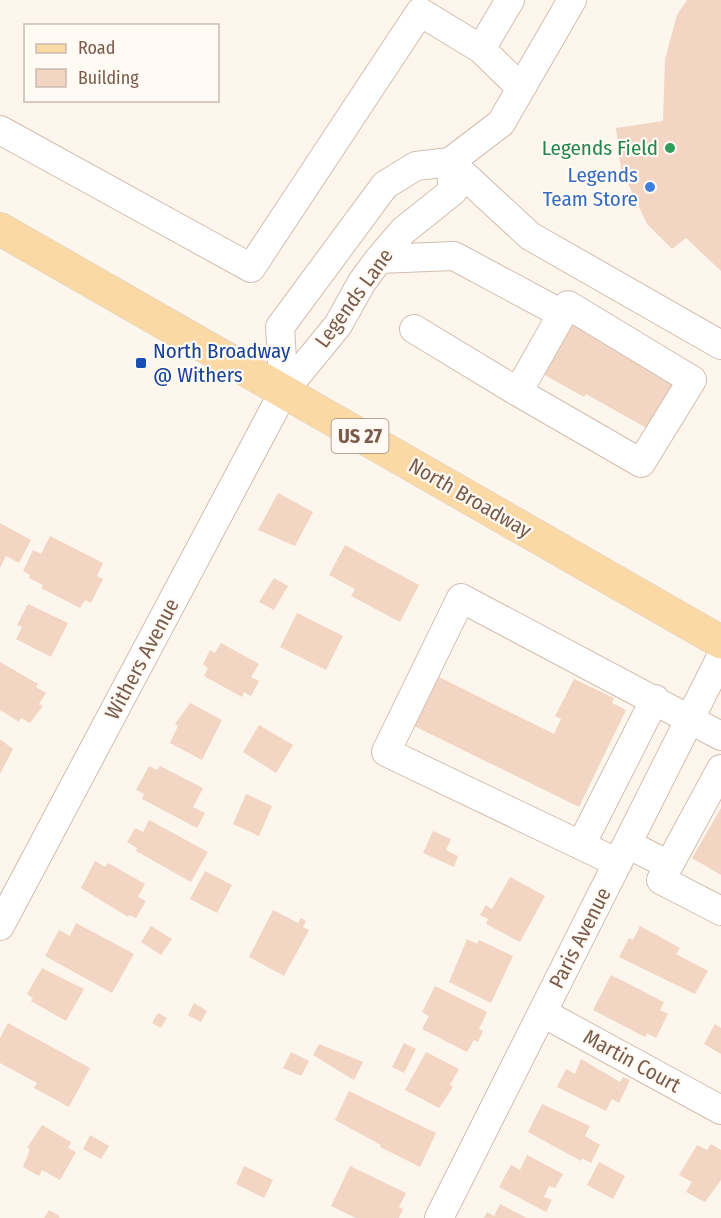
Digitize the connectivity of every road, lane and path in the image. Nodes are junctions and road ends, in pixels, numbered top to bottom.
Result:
1 (510, 0) edge
2 (572, 0) edge
3 (410, 6) edge
4 (481, 49) junction
5 (521, 88) junction
6 (0, 130) edge
7 (450, 162) junction
8 (0, 229) edge
9 (379, 259) junction
10 (590, 270) junction
11 (565, 309) junction
12 (414, 329) dead end
13 (721, 345) edge
14 (284, 391) junction
15 (518, 392) junction
16 (721, 642) edge
17 (721, 657) edge
18 (655, 699) junction
19 (691, 718) junction
20 (721, 736) edge
21 (721, 769) edge
22 (581, 845) junction
23 (623, 853) junction
24 (669, 865) junction
25 (721, 910) edge
26 (0, 926) edge
27 (543, 1012) junction
28 (721, 1110) edge
29 (439, 1218) edge

1 - 4 street
2 - 5 street
3 - 4 street
3 - 6 street
4 - 5 street
5 - 7 street
7 - 9 street, Legends Lane
7 - 10 street
7 - 14 street, Legends Lane
8 - 14 main road, North Broadway / US 27
9 - 11 street
9 - 14 street, Legends Lane
10 - 11 street
10 - 13 street
11 - 15 street
11 - 15 street
12 - 15 street
14 - 16 main road, North Broadway / US 27
14 - 26 street, Withers Avenue
17 - 19 street, Paris Avenue
18 - 19 street
18 - 22 street
18 - 22 street
19 - 20 street
19 - 23 street, Paris Avenue
21 - 24 street
22 - 23 street
23 - 24 street
23 - 27 street, Paris Avenue
24 - 25 street
27 - 28 street, Martin Court
27 - 29 street, Paris Avenue

